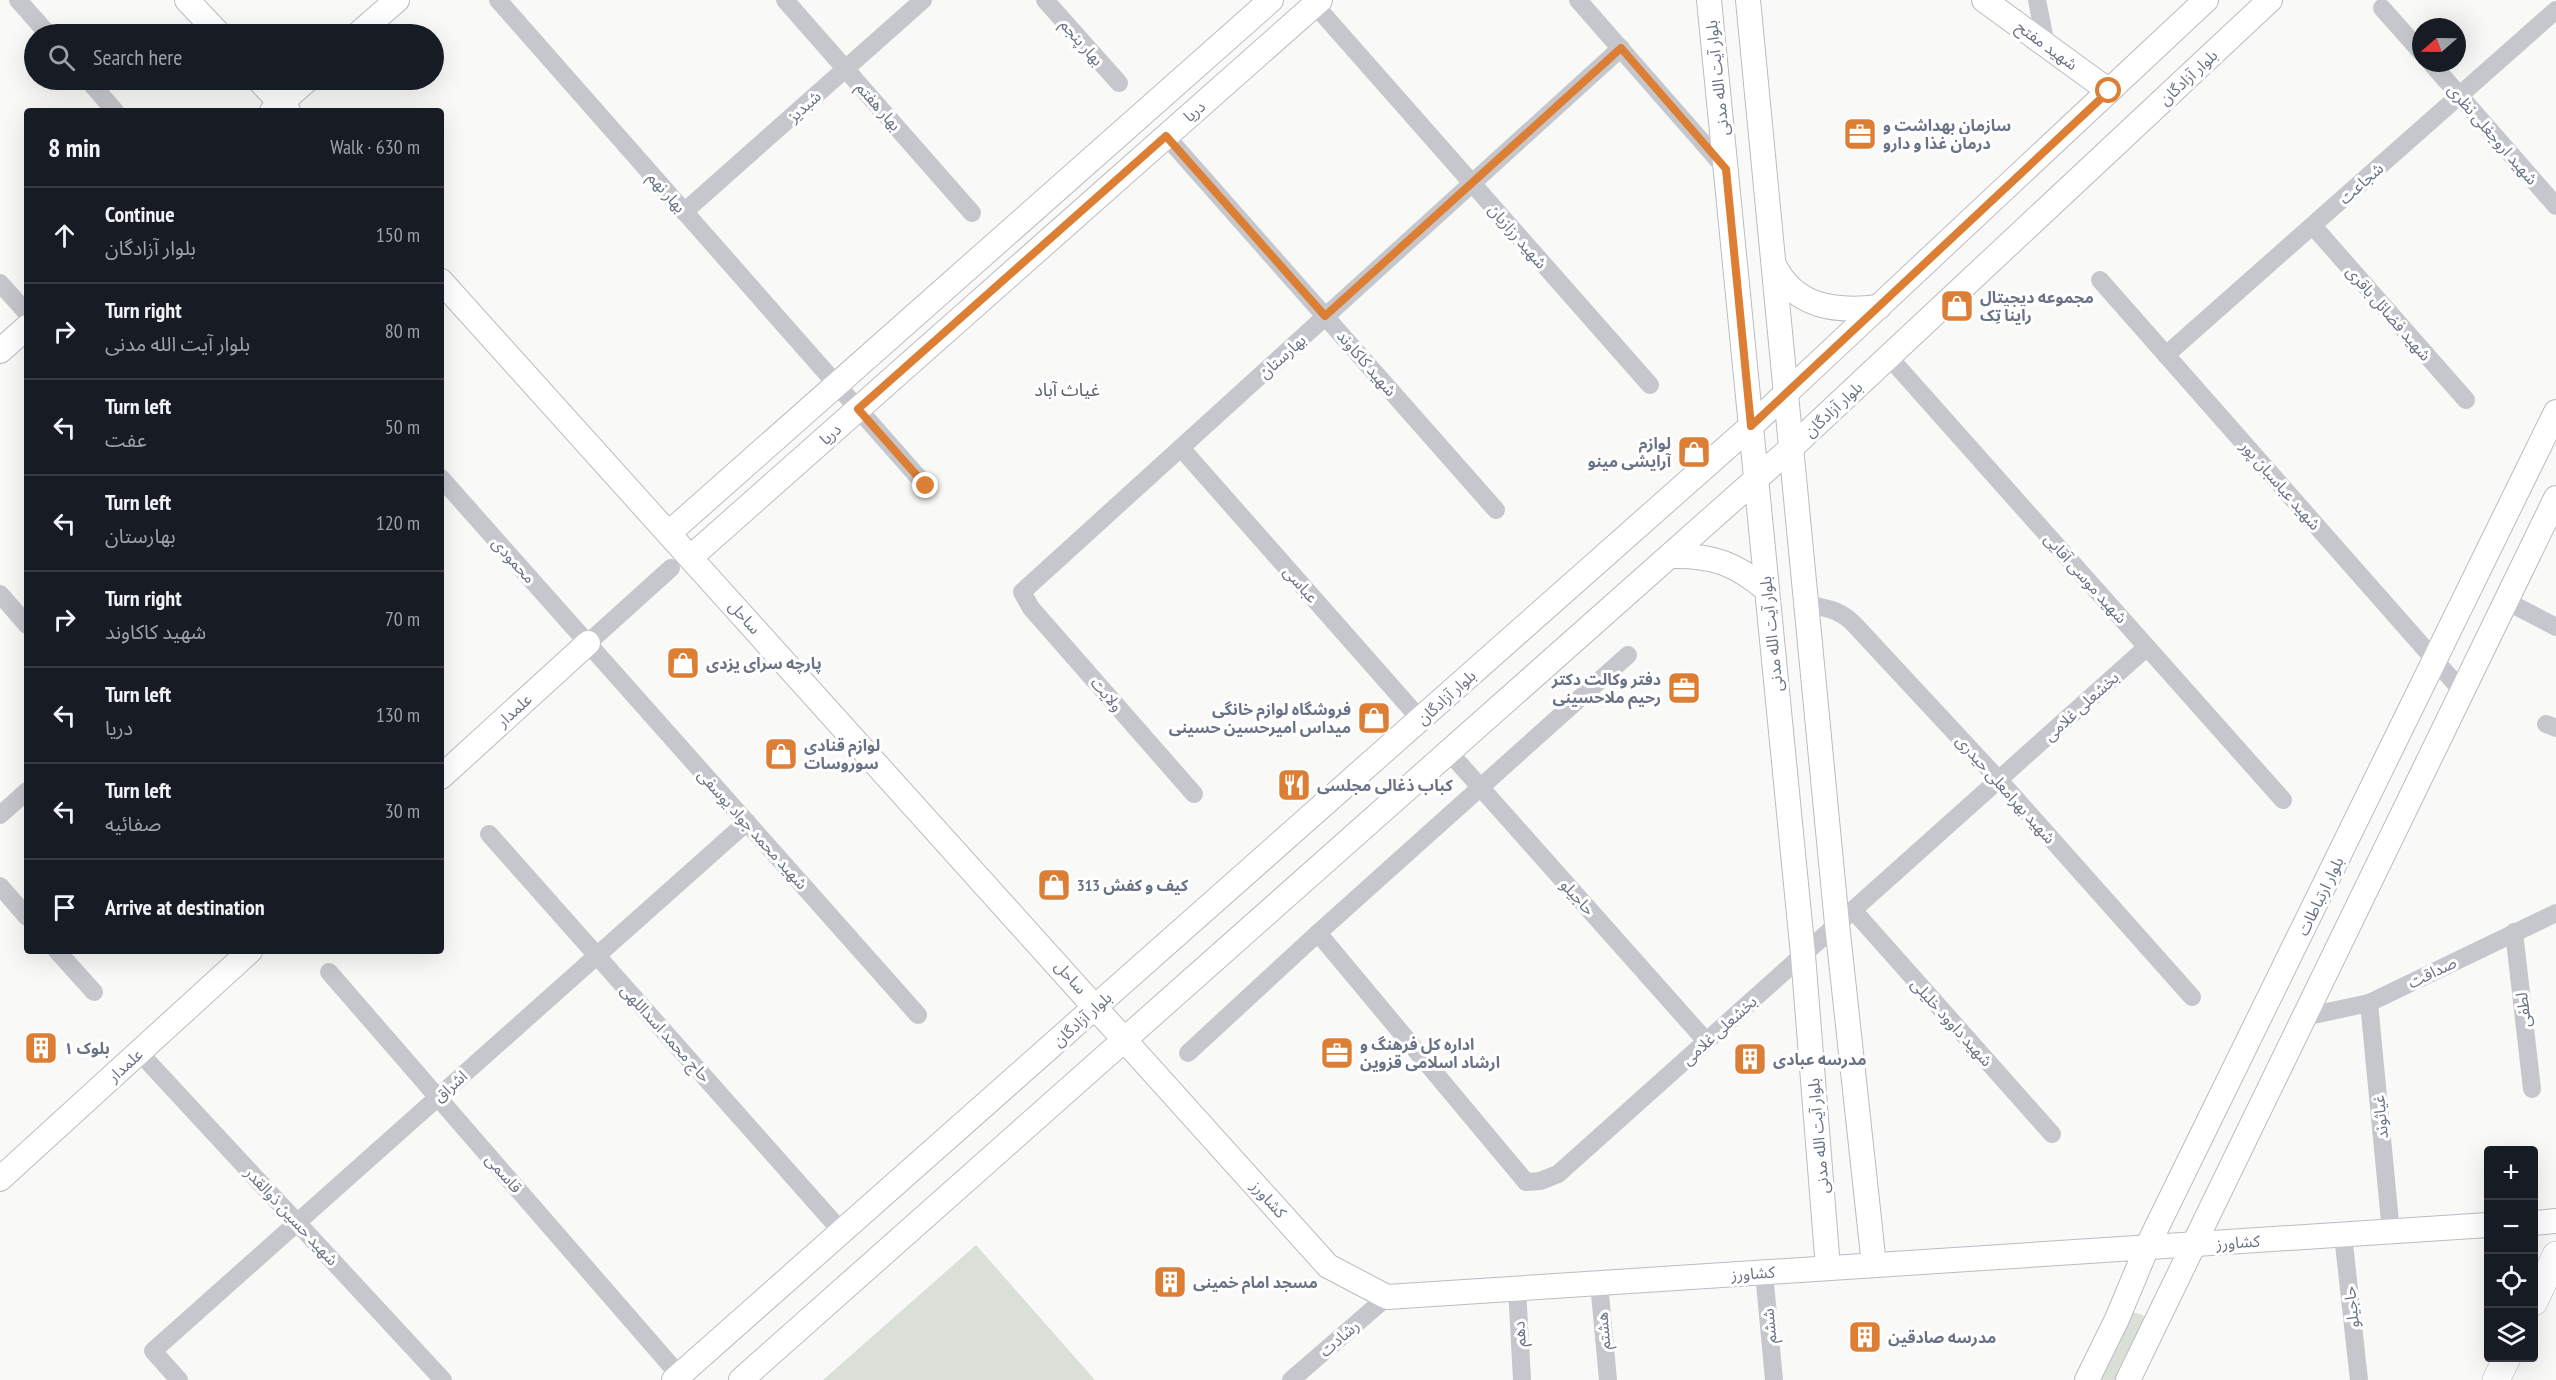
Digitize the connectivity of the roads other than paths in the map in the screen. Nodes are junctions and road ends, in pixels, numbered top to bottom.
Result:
1 (18, 0) edge
2 (187, 0) edge
3 (397, 0) edge
4 (498, 0) edge
5 (785, 0) edge
6 (923, 0) edge
7 (1046, 0) edge
8 (1270, 0) edge
9 (1578, 0) edge
10 (1709, 0) edge
11 (1748, 0) edge
12 (1984, 0) edge
13 (2037, 0) edge
14 (2206, 0) edge
15 (2270, 0) edge
16 (1315, 2) edge
17 (2382, 8) dead end
18 (2556, 10) edge
19 (39, 24) edge
20 (210, 24) edge
21 (369, 24) edge
22 (2412, 42) edge
23 (2046, 45) junction
24 (1621, 48) junction
25 (846, 69) junction
26 (2438, 72) edge
27 (1119, 83) dead end
28 (97, 90) edge
29 (266, 90) edge
30 (297, 90) edge
31 (2109, 91) junction
32 (2459, 96) junction
33 (112, 108) edge
34 (280, 108) edge
35 (1166, 136) junction
36 (1726, 169) junction
37 (1472, 183) junction
38 (2556, 206) edge
39 (684, 212) junction
40 (972, 213) dead end
41 (2313, 226) junction
42 (998, 242) junction
43 (1773, 263) junction
44 (1020, 266) junction
45 (2100, 280) dead end
46 (0, 283) edge
47 (444, 284) edge
48 (1879, 307) junction
49 (24, 310) edge
50 (1325, 316) junction
51 (24, 330) edge
52 (0, 351) edge
53 (2166, 355) junction
54 (1889, 357) junction
55 (836, 385) junction
56 (1650, 385) dead end
57 (1786, 394) junction
58 (2466, 400) dead end
59 (858, 409) junction
60 (2556, 412) edge
61 (1751, 426) junction
62 (1181, 448) junction
63 (1791, 448) junction
64 (1756, 479) junction
65 (444, 481) edge
66 (926, 486) dead end
67 (2556, 498) edge
68 (1496, 510) dead end
69 (669, 533) junction
70 (1670, 556) junction
71 (681, 562) junction
72 (1767, 590) junction
73 (1022, 592) joint
74 (0, 594) edge
75 (2506, 602) junction
76 (1806, 604) junction
77 (24, 622) edge
78 (2556, 627) edge
79 (588, 643) junction
80 (2147, 647) junction
81 (1628, 656) dead end
82 (2435, 661) junction
83 (2462, 691) junction
84 (1420, 719) junction
85 (1449, 752) junction
86 (444, 774) edge
87 (1999, 780) junction
88 (1481, 787) junction
89 (24, 794) edge
90 (1194, 794) dead end
91 (2283, 800) dead end
92 (0, 815) edge
93 (747, 822) junction
94 (489, 834) dead end
95 (0, 886) edge
96 (2556, 913) edge
97 (24, 914) edge
98 (1845, 917) junction
99 (2514, 932) junction
100 (1317, 933) junction
101 (60, 954) edge
102 (247, 954) edge
103 (597, 955) junction
104 (1803, 955) junction
105 (328, 972) dead end
106 (94, 992) dead end
107 (2192, 997) dead end
108 (2369, 1003) junction
109 (1097, 1006) junction
110 (918, 1015) dead end
111 (2304, 1017) junction
112 (1126, 1039) junction
113 (1706, 1041) junction
114 (139, 1052) junction
115 (1188, 1053) dead end
116 (2532, 1089) dead end
117 (438, 1097) junction
118 (2052, 1134) dead end
119 (0, 1179) edge
120 (2556, 1221) edge
121 (298, 1222) junction
122 (2538, 1223) edge
123 (2484, 1226) edge
124 (842, 1232) junction
125 (2391, 1232) junction
126 (2343, 1235) junction
127 (2194, 1244) junction
128 (2147, 1247) junction
129 (2556, 1255) edge
130 (1874, 1265) junction
131 (1828, 1268) junction
132 (1764, 1272) junction
133 (1599, 1283) junction
134 (1517, 1288) junction
135 (2538, 1293) edge
136 (1387, 1297) junction
137 (676, 1377) edge
138 (179, 1380) edge
139 (443, 1380) edge
140 (741, 1380) edge
141 (1291, 1380) edge
142 (1522, 1380) edge
143 (1608, 1380) edge
144 (1774, 1380) edge
145 (2086, 1380) edge
146 (2128, 1380) edge
147 (2359, 1380) edge

1 - 19 street
2 - 20 street
3 - 21 street
4 - 39 street, بهار نهم
5 - 25 street, بهار هفتم
6 - 25 street, شبدیز
7 - 27 street, بهار پنجم
8 - 42 street, دریا
9 - 24 street
10 - 36 street, بلوار آیت الله مدنی
11 - 43 street
12 - 23 street, شهید مفتح
13 - 23 street
14 - 31 street, بلوار آزادگان
15 - 54 street, بلوار آزادگان
16 - 35 street, دریا
16 - 37 street, شهید رزازیان
17 - 22 street
18 - 32 street, شجاعت
23 - 31 street, شهید مفتح
24 - 36 street
24 - 37 street, بهارستان
25 - 39 street, شبدیز
25 - 40 street, بهار هفتم
26 - 32 street, شهید اروجغلی نظری
28 - 33 street
29 - 34 street
30 - 34 street
31 - 48 street, بلوار آزادگان
32 - 38 street, شهید اروجغلی نظری
32 - 41 street, شجاعت
35 - 44 street, دریا
35 - 50 street, شهید کاکاوند
36 - 61 street, بلوار آیت الله مدنی
37 - 50 street, بهارستان
37 - 56 street, شهید رزازیان
39 - 55 street, بهار نهم
41 - 53 street, شجاعت
41 - 58 street, شهید فضائل باقری
42 - 44 street
42 - 55 street, دریا
43 - 48 street
43 - 57 street
44 - 59 street, دریا
45 - 53 street, شهید عباسبان پور
46 - 49 street
47 - 69 street, ساحل
48 - 57 street, بلوار آزادگان
50 - 62 street, بهارستان
50 - 68 street, شهید کاکاوند
51 - 52 street
53 - 82 street, شهید عباسبان پور
54 - 63 street, بلوار آزادگان
54 - 80 street, شهید موسی آقایی
55 - 59 street, بهار نهم
55 - 69 street, دریا
57 - 61 street, بلوار آزادگان
57 - 63 street
59 - 66 street, بهار نهم
59 - 71 street, دریا
60 - 82 street, بلوار ارتباطات
61 - 64 street, بلوار آیت الله مدنی
61 - 84 street, بلوار آزادگان
62 - 73 street, بهارستان
62 - 84 street, عباسی
63 - 64 street, بلوار آزادگان
63 - 76 street
64 - 70 street, بلوار آزادگان
64 - 72 street, بلوار آیت الله مدنی
65 - 79 street, محمودی
67 - 75 street
69 - 71 street, ساحل
70 - 72 street
70 - 85 street, بلوار آزادگان
71 - 79 street
71 - 109 street, ساحل
72 - 104 street, بلوار آیت الله مدنی
73 - 90 street, ولایت
74 - 77 street
75 - 78 street
75 - 83 street
76 - 87 street, شهید بهرامعلی حیدری
76 - 98 street
79 - 86 street, علمدار
79 - 93 street, شهید محمد جواد یوسفی
80 - 87 street, بخشعلی غلامی
80 - 91 street, شهید موسی آقایی
81 - 88 street
82 - 83 street, شهید عباسبان پور
82 - 128 street, بلوار ارتباطات
83 - 111 street
84 - 109 street, بلوار آزادگان
85 - 88 street, حاجیلو
85 - 112 street, بلوار آزادگان
87 - 98 street, بخشعلی غلامی
87 - 107 street, شهید بهرامعلی حیدری
88 - 100 street
88 - 113 street, حاجیلو
89 - 92 street
93 - 103 street, اشراق
93 - 110 street, شهید محمد جواد یوسفی
94 - 103 street, حاج محمد اسداللهی
95 - 97 street
96 - 99 street, صداقت
98 - 104 street, بخشعلی غلامی
98 - 118 street, شهید داوود خلیلی
98 - 130 street
99 - 108 street, صداقت
99 - 116 street, لطفی
100 - 113 street, بخشعلی غلامی
100 - 115 street
101 - 106 street
102 - 114 street, علمدار
103 - 117 street, اشراق
103 - 124 street, حاج محمد اسداللهی
104 - 113 street, بخشعلی غلامی
104 - 131 street, بلوار آیت الله مدنی
105 - 117 street, قاسمی
108 - 111 street, صداقت
108 - 125 street, غیاثوند
109 - 112 street, ساحل
109 - 124 street, بلوار آزادگان
111 - 127 street
112 - 136 street, کشاورز
112 - 140 street, بلوار آزادگان
114 - 119 street, علمدار
114 - 121 street, شهید حسین ذوالقدر
117 - 121 street, اشراق
117 - 137 street, قاسمی
120 - 122 street
121 - 138 street, اشراق
121 - 139 street, شهید حسین ذوالقدر
123 - 125 street, کشاورز
124 - 137 street, بلوار آزادگان
125 - 126 street, کشاورز
126 - 127 street, کشاورز
126 - 147 street, حاجیلو
127 - 128 street, کشاورز
127 - 146 street
128 - 130 street, کشاورز
128 - 145 street, بلوار ارتباطات
129 - 135 main road
130 - 131 street, کشاورز
131 - 132 street, کشاورز
132 - 133 street, کشاورز
132 - 144 street, ششم
133 - 134 street, کشاورز
133 - 143 street, هشتم
134 - 136 street, کشاورز
134 - 142 street, دهم
136 - 141 street, رشادت

